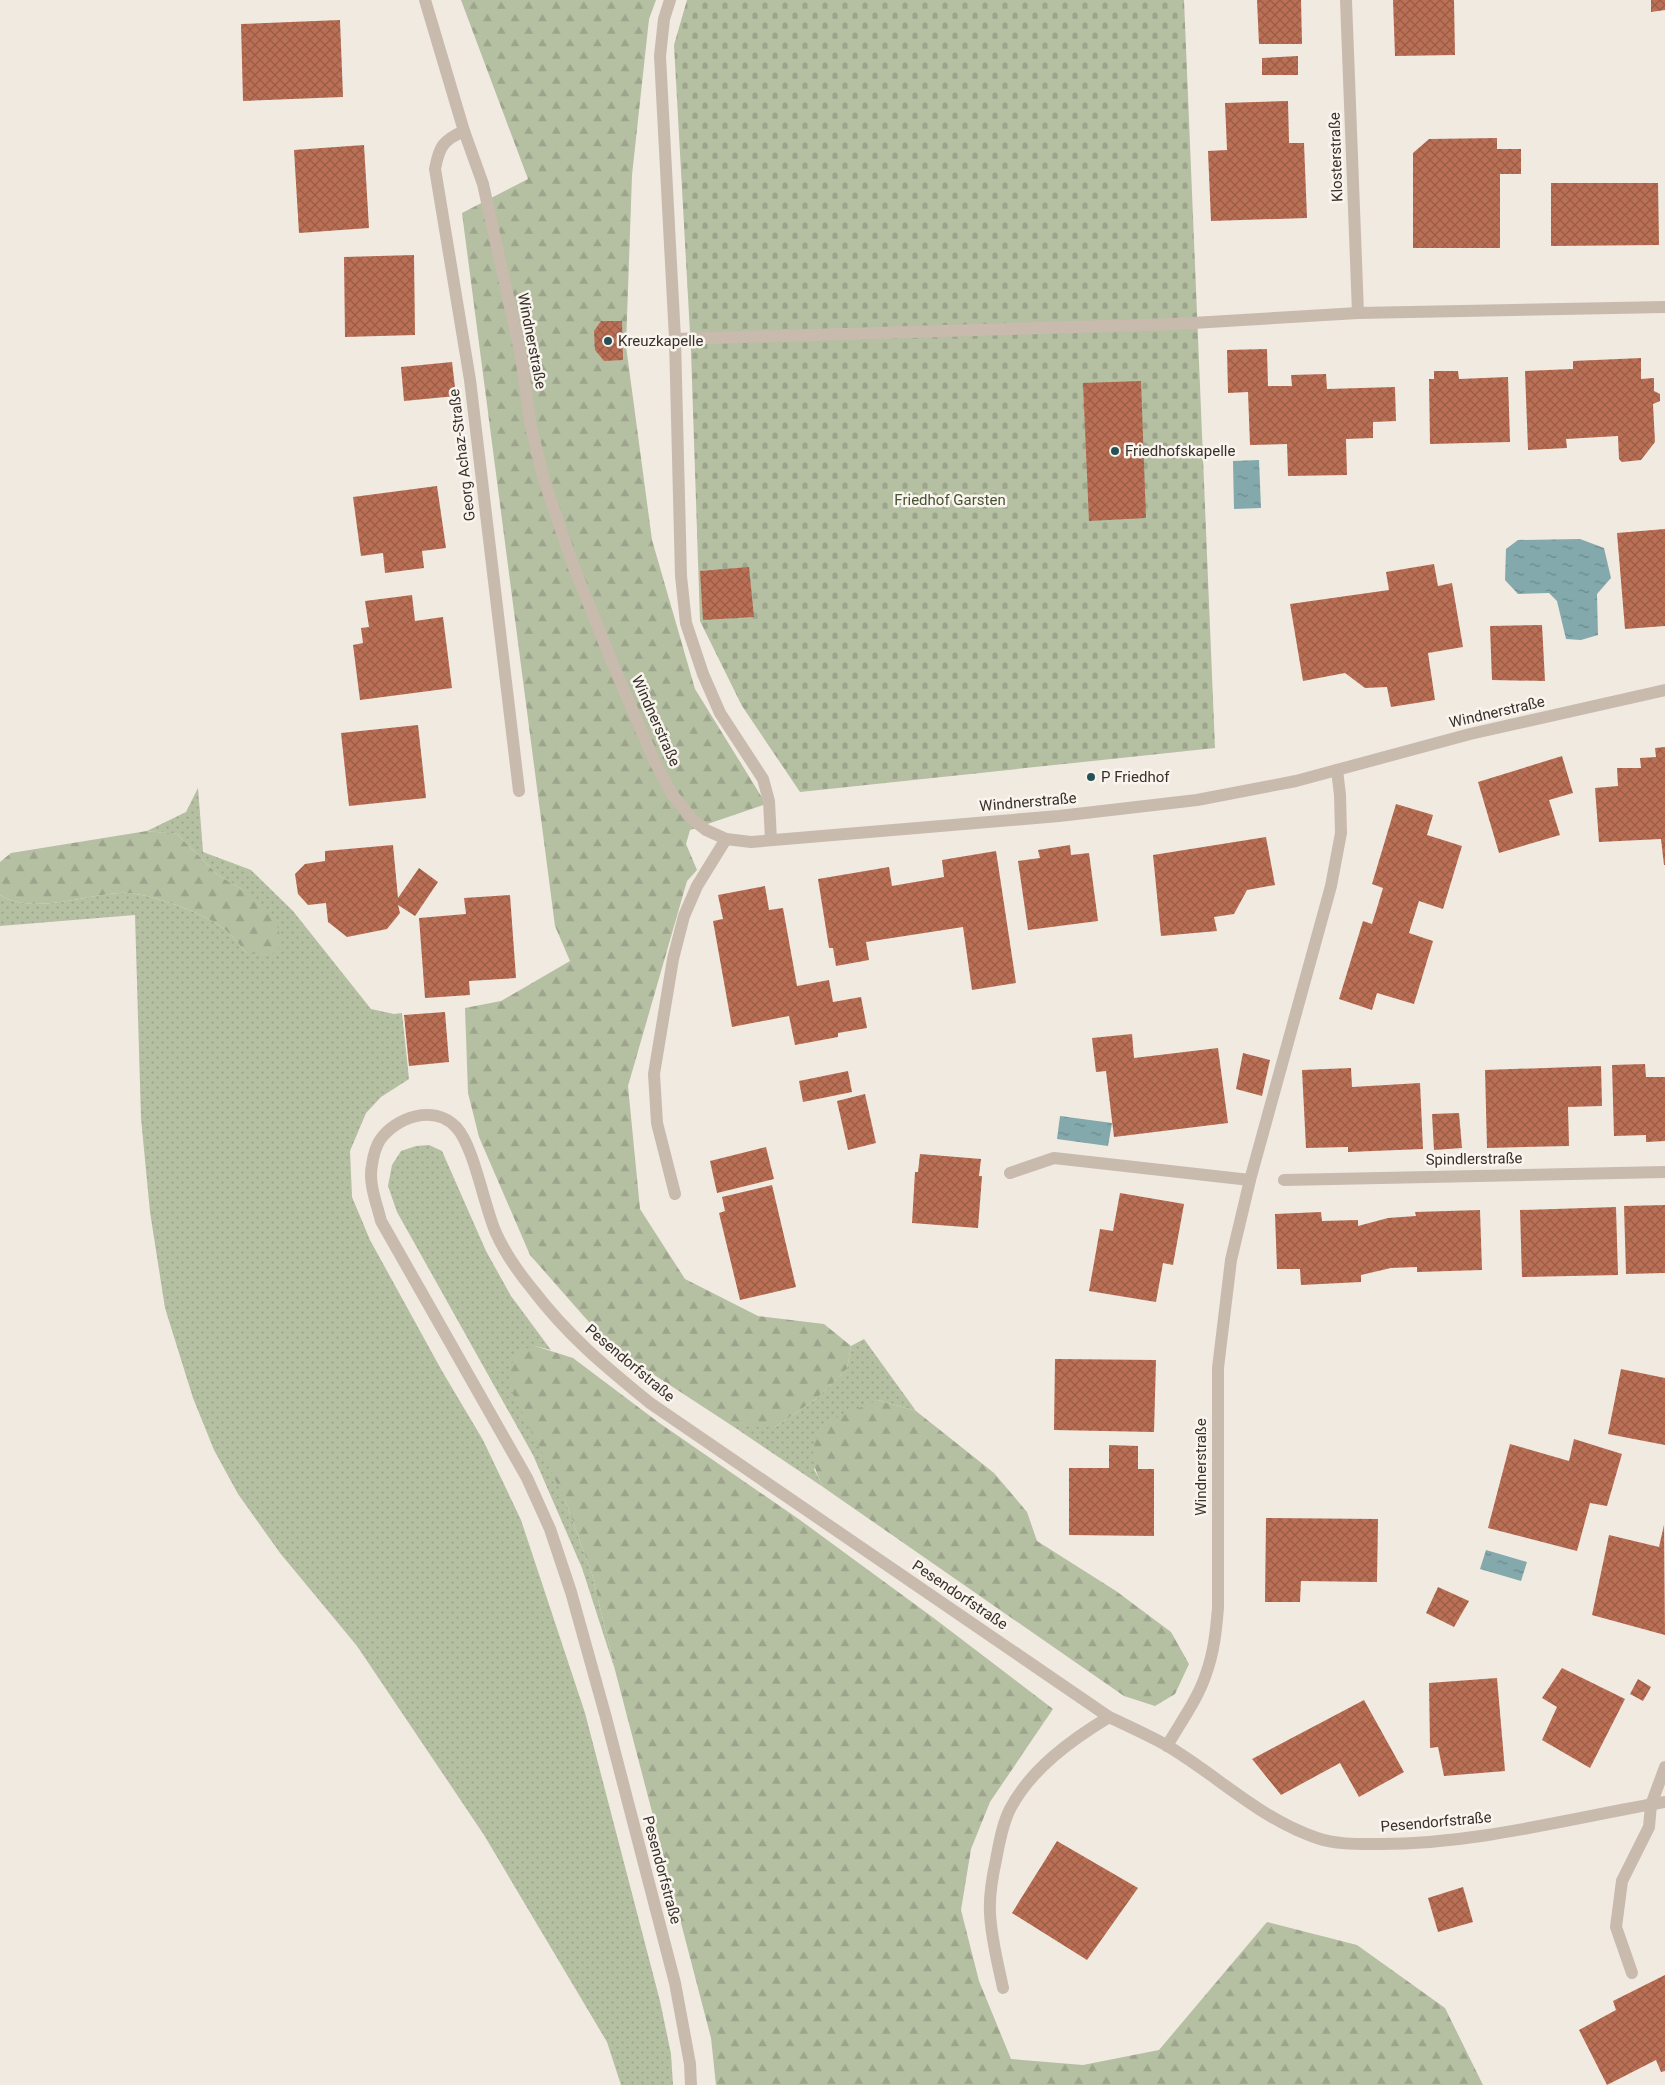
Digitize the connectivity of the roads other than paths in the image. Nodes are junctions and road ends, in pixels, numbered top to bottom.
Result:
1 (426, 0) edge
2 (670, 0) edge
3 (1346, 0) edge
4 (464, 130) junction
5 (1665, 307) edge
6 (1358, 313) junction
7 (674, 339) junction
8 (1665, 690) edge
9 (1337, 770) junction
10 (519, 791) dead end
11 (726, 839) junction
12 (771, 840) junction
13 (1665, 1172) edge
14 (1010, 1173) dead end
15 (1250, 1180) junction
16 (1284, 1180) dead end
17 (675, 1194) dead end
18 (1109, 1717) junction
19 (1167, 1746) junction
20 (1665, 1767) edge
21 (1665, 1802) edge
22 (1651, 1805) junction
23 (1632, 1973) dead end
24 (1003, 1988) dead end
25 (691, 2085) edge

1 - 4 street, Windnerstraße
2 - 7 street
3 - 6 street, Klosterstraße
4 - 10 street, Georg Achaz-Straße
4 - 11 street, Windnerstraße
5 - 6 street
6 - 7 street
7 - 12 street
8 - 9 street, Windnerstraße
9 - 12 street, Windnerstraße
9 - 15 street, Windnerstraße
11 - 12 street, Windnerstraße
11 - 17 street
13 - 16 street, Spindlerstraße
14 - 15 street
15 - 19 street, Windnerstraße
18 - 19 street, Pesendorfstraße
18 - 24 street
18 - 25 street, Pesendorfstraße
19 - 22 street, Pesendorfstraße
20 - 22 street
21 - 22 street, Pesendorfstraße
22 - 23 street

